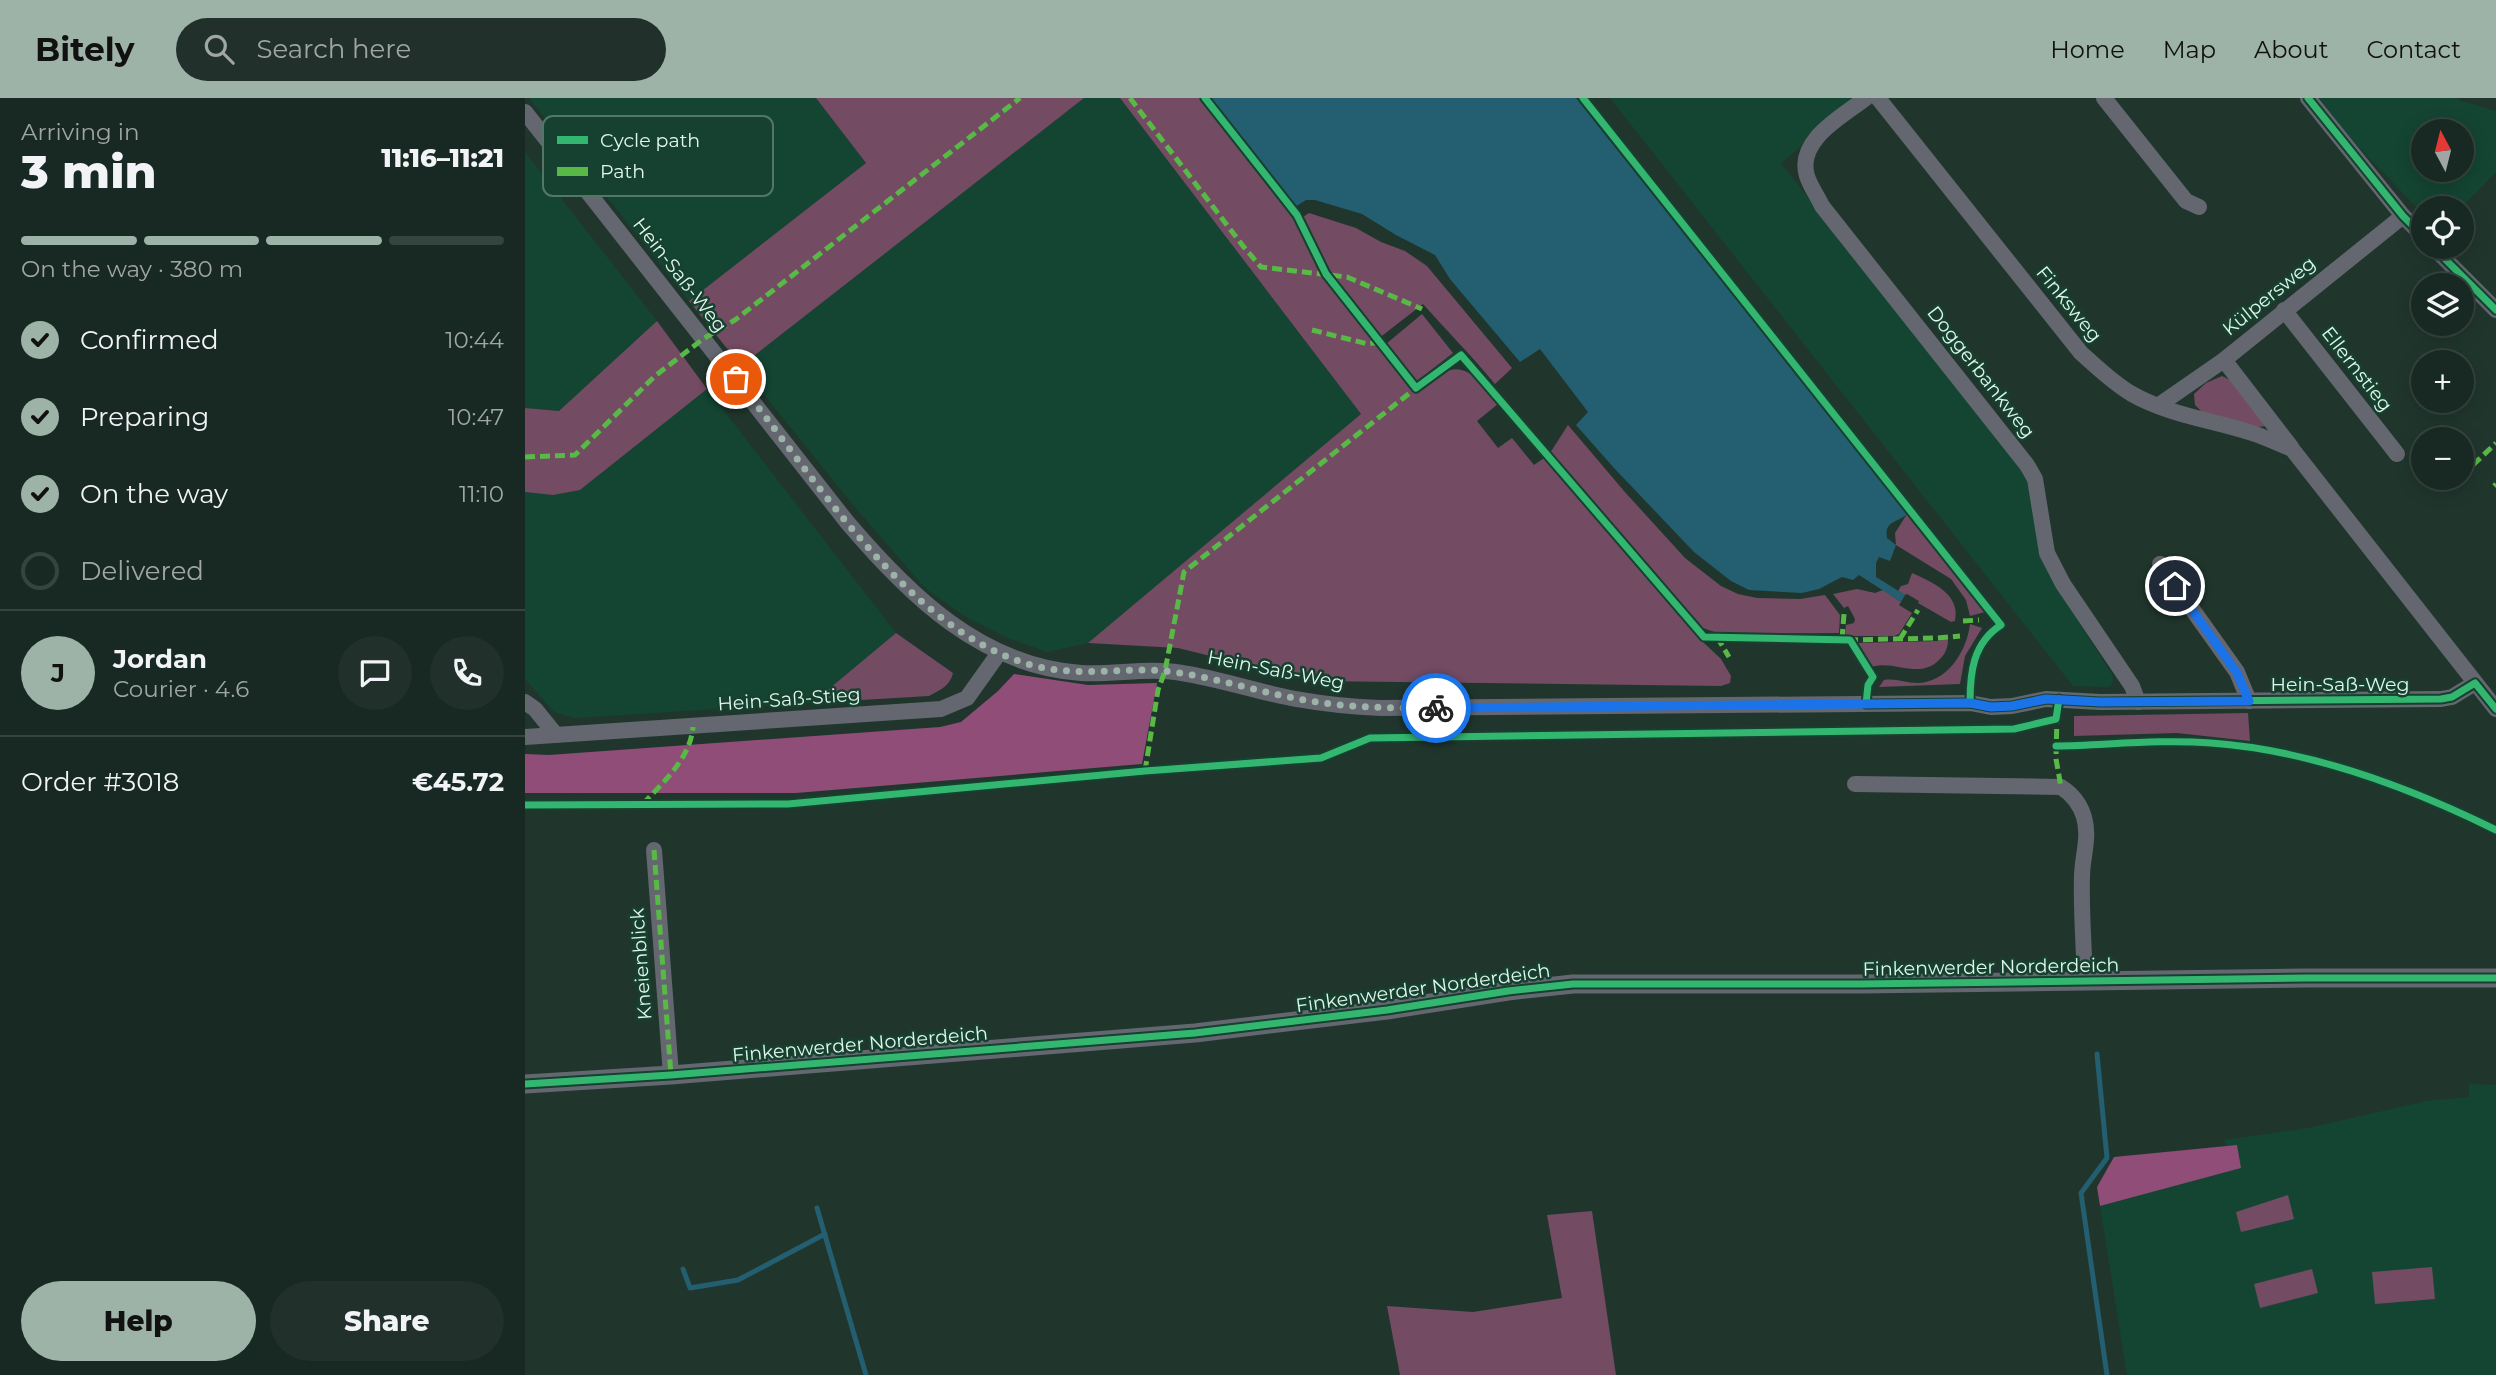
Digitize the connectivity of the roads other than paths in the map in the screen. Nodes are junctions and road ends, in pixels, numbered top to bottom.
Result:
1 (1866, 98) edge
2 (1878, 98) edge
3 (2105, 98) edge
4 (2308, 98) edge
5 (525, 112) edge
6 (543, 135) edge
7 (591, 196) edge
8 (2199, 207) dead end
9 (2403, 216) junction
10 (2411, 224) edge
11 (2445, 259) edge
12 (2284, 310) junction
13 (2496, 310) edge
14 (2224, 360) junction
15 (2159, 405) junction
16 (2293, 449) junction
17 (2397, 454) dead end
18 (2160, 564) dead end
19 (999, 653) junction
20 (2475, 683) junction
21 (2249, 701) junction
22 (525, 702) edge
23 (2138, 702) junction
24 (2496, 709) edge
25 (556, 735) junction
26 (525, 737) edge
27 (1855, 784) dead end
28 (654, 850) dead end
29 (2496, 978) edge
30 (2085, 982) junction
31 (671, 1075) junction
32 (525, 1084) edge

1 - 23 street, Doggerbankweg
2 - 15 street, Finksweg
3 - 8 street
4 - 9 street
5 - 6 street, Hein-Saß-Weg
7 - 19 street, Hein-Saß-Weg
9 - 10 street
9 - 12 street, Külpersweg
11 - 13 street
12 - 14 street, Külpersweg
12 - 17 street, Ellernstieg
14 - 15 street, Külpersweg
14 - 16 street
15 - 16 street, Finksweg
16 - 20 street
18 - 21 street
19 - 23 street, Hein-Saß-Weg
19 - 25 street, Hein-Saß-Stieg
20 - 21 street, Hein-Saß-Weg
20 - 24 street
21 - 23 street, Hein-Saß-Weg
22 - 25 street
25 - 26 street, Hein-Saß-Stieg
27 - 30 street, Finkenwerder Norderdeich
28 - 31 street, Kneienblick
29 - 30 street, Finkenwerder Norderdeich
30 - 31 street, Finkenwerder Norderdeich
31 - 32 street, Finkenwerder Norderdeich

